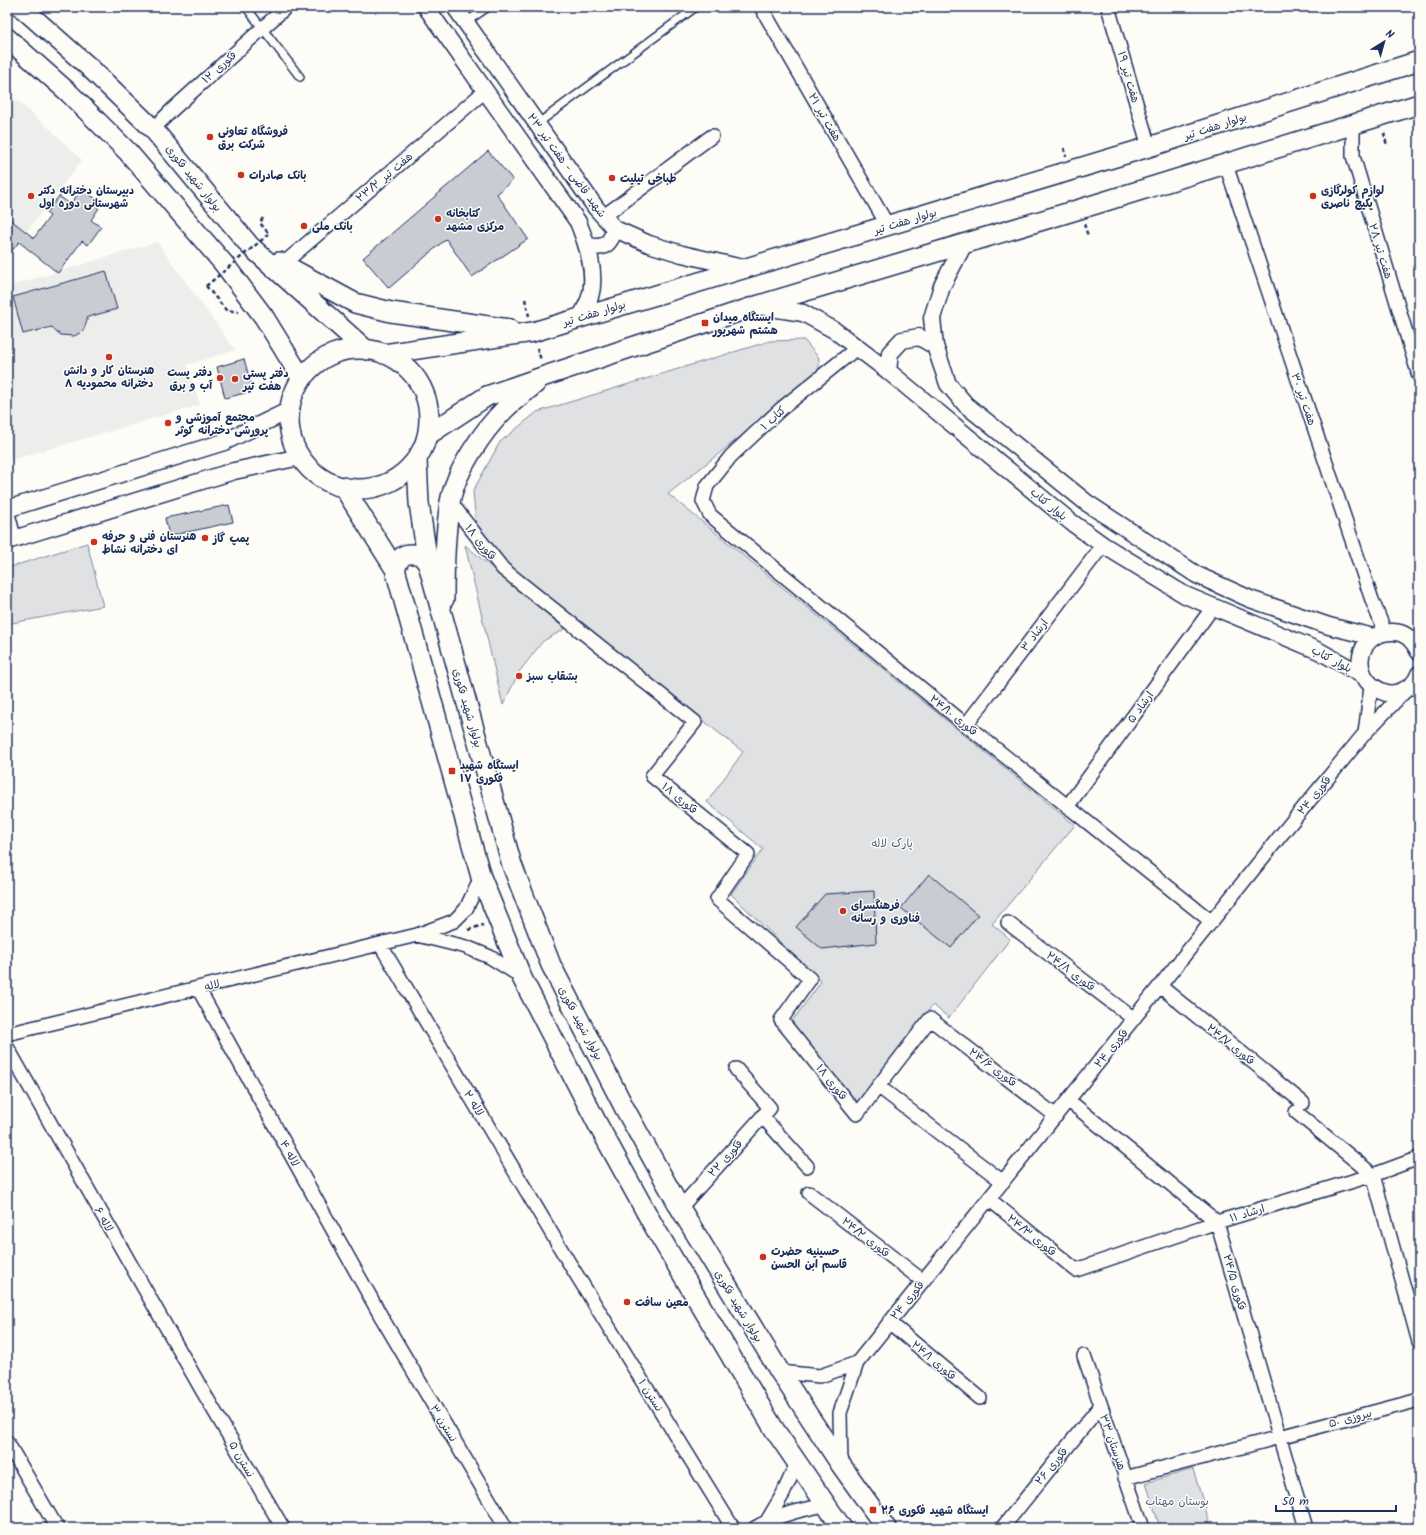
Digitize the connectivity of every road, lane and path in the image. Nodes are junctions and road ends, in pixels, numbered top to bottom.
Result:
1 (22, 7) edge
2 (246, 7) edge
3 (286, 7) edge
4 (426, 7) edge
5 (455, 7) edge
6 (488, 7) edge
7 (696, 7) edge
8 (762, 7) edge
9 (1108, 7) edge
10 (466, 22) junction
11 (262, 28) junction
12 (7, 38) edge
13 (1419, 61) edge
14 (300, 77) dead end
15 (485, 91) junction
16 (1419, 104) edge
17 (537, 124) junction
18 (1353, 125) junction
19 (153, 129) junction
20 (712, 136) dead end
21 (1149, 147) junction
22 (1226, 165) junction
23 (604, 216) junction
24 (263, 218) dead end
25 (888, 226) junction
26 (615, 229) junction
27 (964, 244) junction
28 (250, 246) junction
29 (588, 246) junction
30 (283, 264) junction
31 (747, 269) junction
32 (756, 306) junction
33 (226, 310) dead end
34 (581, 317) junction
35 (533, 332) junction
36 (935, 346) junction
37 (858, 347) junction
38 (375, 352) junction
39 (888, 371) junction
40 (545, 376) junction
41 (1419, 376) edge
42 (302, 379) junction
43 (290, 410) junction
44 (428, 435) junction
45 (300, 457) junction
46 (417, 460) junction
47 (344, 488) junction
48 (450, 500) junction
49 (703, 501) joint
50 (7, 510) edge
51 (7, 516) edge
52 (10, 540) edge
53 (1103, 545) junction
54 (428, 564) junction
55 (395, 569) junction
56 (1213, 607) junction
57 (444, 623) junction
58 (1379, 635) junction
59 (1417, 643) edge
60 (1419, 674) edge
61 (1367, 681) junction
62 (1414, 691) edge
63 (966, 725) junction
64 (1365, 733) junction
65 (1067, 807) junction
66 (481, 877) junction
67 (1212, 922) junction
68 (1008, 923) dead end
69 (417, 935) junction
70 (380, 944) junction
71 (522, 978) junction
72 (1160, 986) junction
73 (198, 988) junction
74 (1134, 1019) junction
75 (7, 1034) edge
76 (7, 1047) edge
77 (736, 1069) dead end
78 (878, 1086) junction
79 (1068, 1100) junction
80 (766, 1112) junction
81 (1056, 1116) junction
82 (1419, 1158) edge
83 (807, 1166) dead end
84 (1373, 1175) junction
85 (1002, 1182) junction
86 (809, 1193) dead end
87 (989, 1200) junction
88 (680, 1208) junction
89 (1217, 1222) junction
90 (568, 1262) joint
91 (1076, 1270) joint
92 (923, 1281) junction
93 (382, 1318) joint
94 (889, 1322) junction
95 (1419, 1342) edge
96 (1084, 1356) dead end
97 (857, 1362) junction
98 (780, 1372) junction
99 (202, 1390) joint
100 (980, 1398) dead end
101 (1419, 1400) edge
102 (1100, 1405) junction
103 (1281, 1437) junction
104 (7, 1442) edge
105 (797, 1463) junction
106 (841, 1464) junction
107 (1125, 1478) junction
108 (825, 1505) junction
109 (767, 1520) junction
110 (57, 1528) edge
111 (283, 1528) edge
112 (506, 1528) edge
113 (733, 1528) edge
114 (755, 1528) edge
115 (842, 1528) edge
116 (886, 1528) edge
117 (1002, 1528) edge
118 (1142, 1528) edge
119 (1306, 1528) edge

1 - 19 main road, بولوار شهید فکوری
2 - 11 lane
3 - 11 street, فکوری ۱۲
4 - 15 street, شهید قاضی - هفت تیر ۲۳
5 - 10 street, شهید قاضی - هفت تیر ۲۳
6 - 10 lane
7 - 17 lane
8 - 25 street, هفت تیر ۲۱
9 - 21 street, هفت تیر ۱۹
10 - 17 street, شهید قاضی - هفت تیر ۲۳
11 - 14 lane
11 - 19 street, فکوری ۱۲
12 - 42 main road
13 - 21 main road, بولوار هفت تیر
15 - 29 street, شهید قاضی - هفت تیر ۲۳
15 - 30 street, هفت تیر ۲۳/۲
16 - 18 main road
17 - 23 street, شهید قاضی - هفت تیر ۲۳
18 - 22 main road
18 - 41 street, هفت تیر ۲۸
19 - 28 main road, بولوار شهید فکوری
20 - 23 street
21 - 25 main road, بولوار هفت تیر
22 - 27 main road
22 - 58 street, هفت تیر ۳۰
23 - 26 street, شهید قاضی - هفت تیر ۲۳
24 - 33 path, bridge
25 - 31 main road, بولوار هفت تیر
26 - 29 street
26 - 31 street, شهید قاضی - هفت تیر ۲۳
27 - 32 main road
27 - 36 street
28 - 30 main road
28 - 38 main road, بولوار شهید فکوری
29 - 34 street, شهید قاضی - هفت تیر ۲۳
30 - 35 main road
31 - 34 main road, بولوار هفت تیر
32 - 37 street, بلوار کتاب
32 - 40 main road
34 - 35 main road, بولوار هفت تیر
35 - 38 main road, بولوار هفت تیر
36 - 39 street
36 - 58 street
37 - 39 street, بلوار کتاب
37 - 49 street, کتاب ۱
38 - 42 main road
38 - 44 main road
39 - 53 street, بلوار کتاب
40 - 44 main road
40 - 48 main road
42 - 43 main road
43 - 45 main road
43 - 50 street
44 - 46 main road
45 - 47 main road
45 - 52 street
46 - 47 main road
46 - 54 main road, بولوار شهید فکوری
47 - 55 main road
48 - 57 main road
48 - 78 street, فکوری ١٨
49 - 63 street, فکوری ۲۴/۱۰
51 - 52 street
53 - 56 street, بلوار کتاب
53 - 63 street, ارشاد ۳
54 - 55 main road
54 - 57 main road, بولوار شهید فکوری
55 - 66 main road
56 - 61 street, بلوار کتاب
56 - 65 street, ارشاد ۵
57 - 88 main road, بولوار شهید فکوری
58 - 59 street
58 - 61 street
60 - 62 street
61 - 62 street, بلوار کتاب
61 - 64 street
62 - 64 street, فکوری ۲۴
63 - 65 street, فکوری ۲۴/۱۰
64 - 67 street, فکوری ۲۴
65 - 67 street, فکوری ۲۴/۱۰
66 - 69 street, لاله
66 - 71 main road
67 - 72 street, فکوری ۲۴
68 - 74 street, فکوری ۲۴/۸
69 - 70 street, لاله
69 - 71 street, لاله
70 - 73 street, لاله
70 - 90 street, لاله ۲
71 - 105 main road
72 - 74 street, فکوری ۲۴
72 - 84 street, فکوری ۲۴/۷
73 - 75 street, لاله
73 - 93 street, لاله ۴
74 - 79 street, فکوری ۲۴
76 - 99 street, لاله ۶
77 - 80 street
78 - 81 street, فکوری ۲۴/۶
78 - 85 street
79 - 81 street, فکوری ۲۴
79 - 89 street
80 - 83 street
80 - 88 street, فکوری ۲۲
81 - 85 street, فکوری ۲۴
82 - 84 street, ارشاد ۱۱
84 - 89 street, ارشاد ۱۱
84 - 95 street
85 - 87 street, فکوری ۲۴
86 - 92 street, فکوری ۲۴/۲
87 - 91 street, فکوری ۲۴/۳
87 - 92 street, فکوری ۲۴
88 - 98 main road, بولوار شهید فکوری
89 - 91 street, ارشاد ۱۱
89 - 103 street, فکوری ۲۴/۵
90 - 113 street, نسترن ۱
92 - 94 street, فکوری ۲۴
93 - 112 street, نسترن ۳
94 - 97 street, فکوری ۲۴
94 - 100 street, فکوری ۲۴/۱
96 - 102 street, هنرستان ۳۳
97 - 98 street
97 - 106 street
98 - 106 main road, بولوار شهید فکوری
99 - 111 street, نسترن ۵
101 - 103 street, پیروزی ۵۰
102 - 107 street, هنرستان ۳۳
102 - 117 street, فکوری ۲۶
103 - 107 street, پیروزی ۵۰
103 - 119 street, فکوری ۲۴/۵
104 - 110 street
105 - 108 main road
105 - 109 street
106 - 116 main road, بولوار شهید فکوری
107 - 118 street, هنرستان ۳۳
108 - 109 street
108 - 115 main road
109 - 114 street

